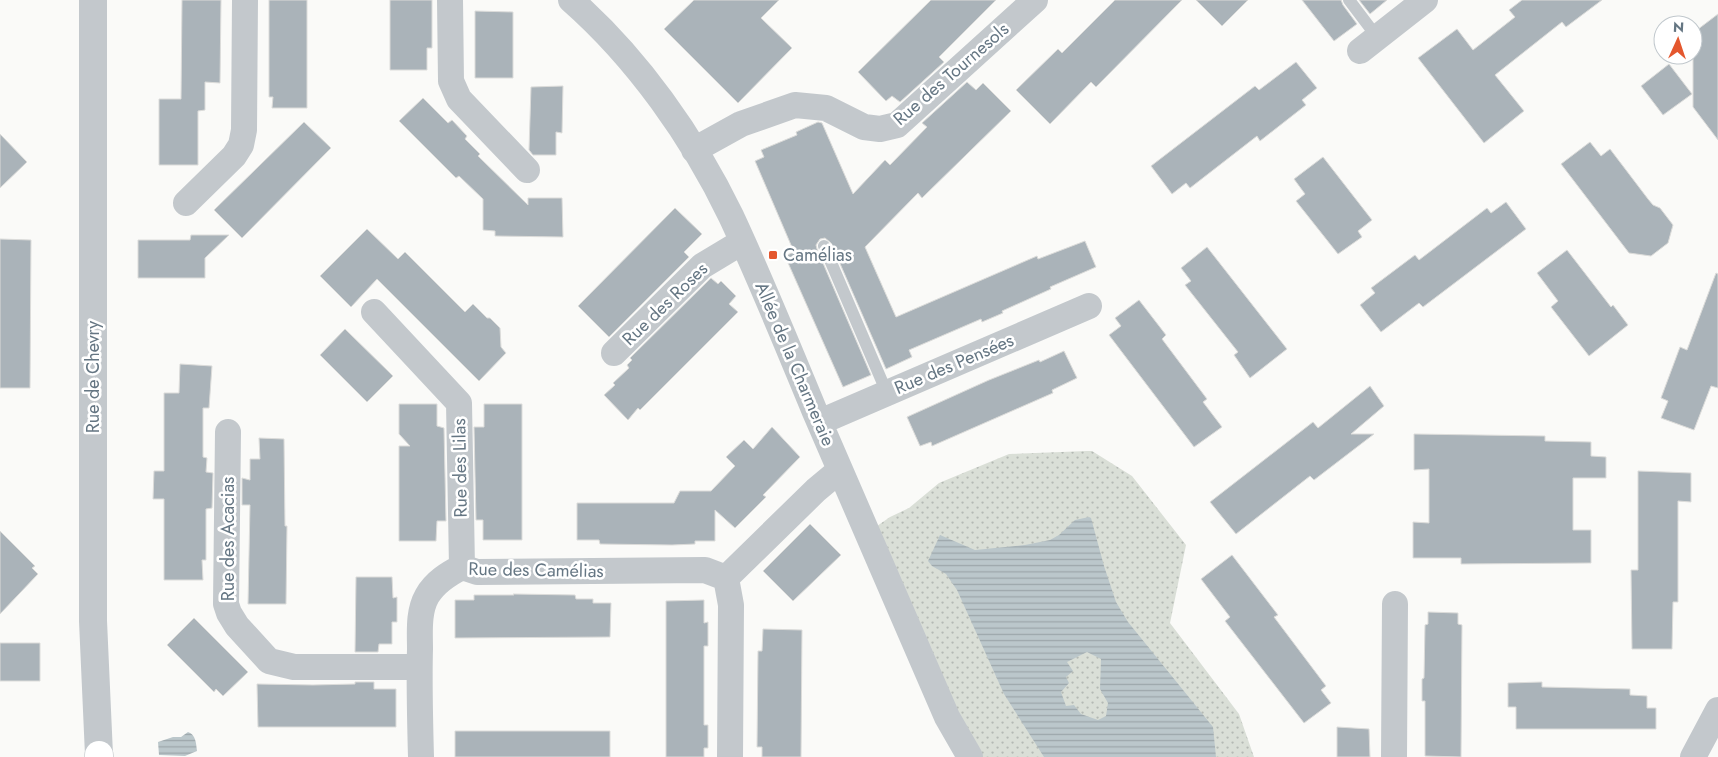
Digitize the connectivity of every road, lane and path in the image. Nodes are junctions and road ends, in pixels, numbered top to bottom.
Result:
1 (93, 0) edge
2 (245, 0) edge
3 (450, 0) edge
4 (571, 0) edge
5 (1035, 0) edge
6 (1348, 0) edge
7 (1425, 0) edge
8 (1369, 44) joint
9 (694, 150) junction
10 (528, 170) dead end
11 (186, 203) dead end
12 (742, 242) junction
13 (824, 246) dead end
14 (1089, 306) dead end
15 (374, 312) dead end
16 (614, 352) dead end
17 (887, 393) junction
18 (820, 422) junction
19 (228, 432) dead end
20 (840, 470) junction
21 (462, 567) junction
22 (726, 578) junction
23 (1395, 604) dead end
24 (419, 666) junction
25 (1718, 710) edge
26 (99, 756) edge
27 (421, 757) edge
28 (730, 757) edge
29 (970, 757) edge
30 (1394, 757) edge
31 (1693, 757) edge

1 - 26 street, Rue de Chevry
2 - 11 street
3 - 10 street
4 - 9 street, Allée de la Charmeraie
5 - 9 street, Rue des Tournesols
6 - 8 lane
7 - 8 street
9 - 12 street, Allée de la Charmeraie
12 - 16 street, Rue des Roses
12 - 18 street, Allée de la Charmeraie
13 - 17 lane
14 - 17 street, Rue des Pensées
15 - 21 street, Rue des Lilas
17 - 18 street, Rue des Pensées
18 - 20 street, Allée de la Charmeraie
19 - 24 street, Rue des Acacias
20 - 22 street
20 - 29 street, Allée de la Charmeraie
21 - 22 street, Rue des Camélias
21 - 24 street, Rue des Camélias
22 - 28 street
23 - 30 street
24 - 27 street, Rue des Camélias
25 - 31 street

